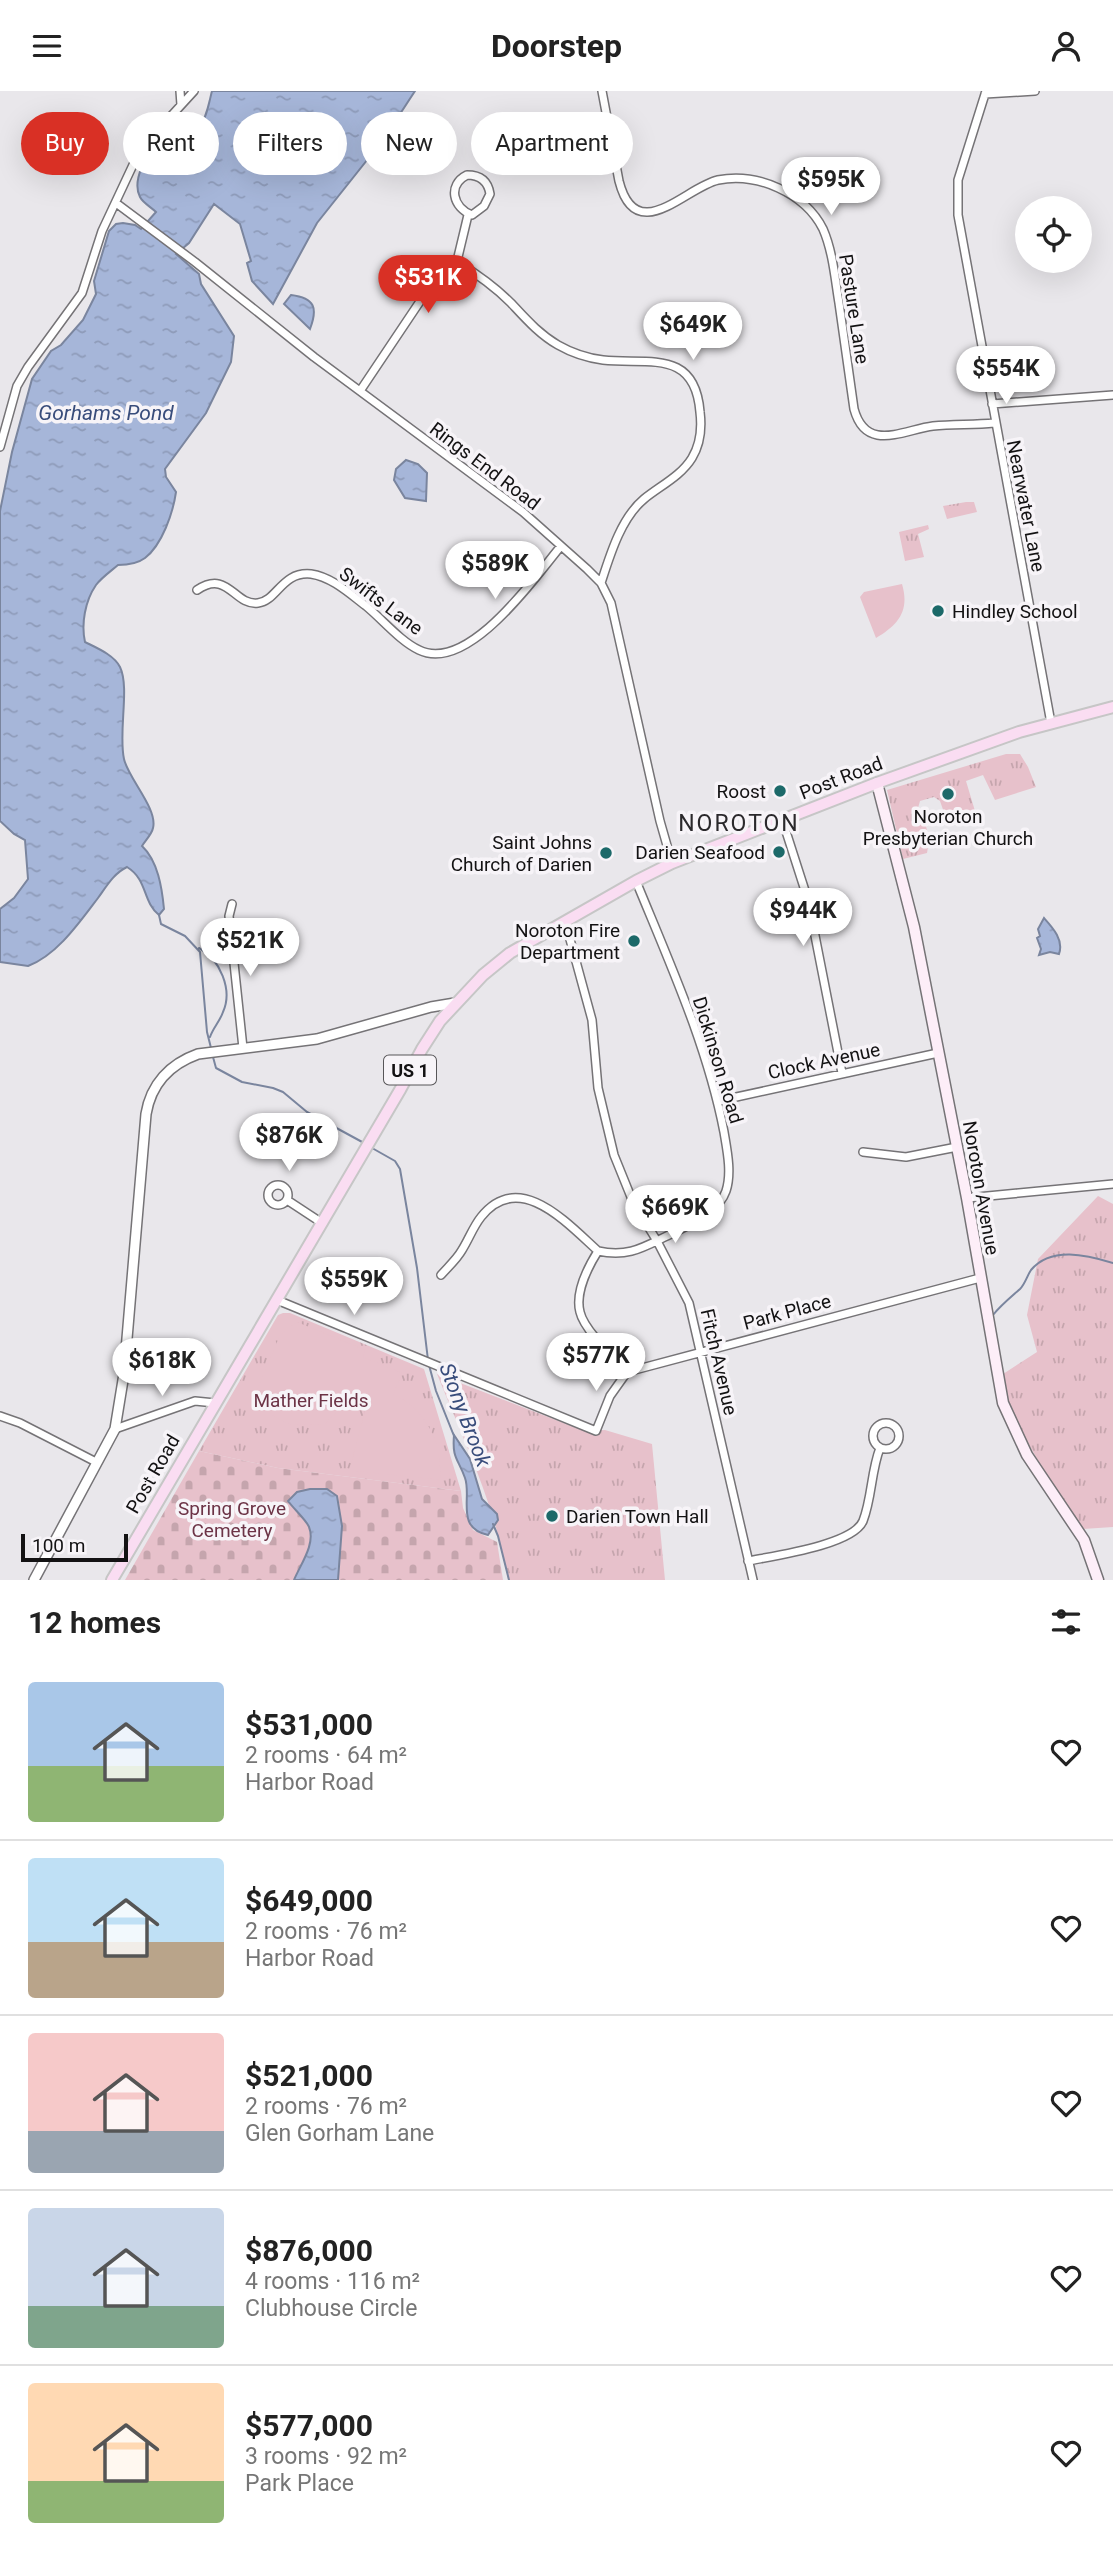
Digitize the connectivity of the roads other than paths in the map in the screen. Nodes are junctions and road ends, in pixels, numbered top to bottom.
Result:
1 (180, 91) edge
2 (194, 91) edge
3 (602, 91) edge
4 (1035, 91) edge
5 (986, 93) edge
6 (181, 105) junction
7 (116, 203) junction
8 (468, 215) junction
9 (457, 261) junction
10 (360, 391) junction
11 (1113, 395) edge
12 (992, 404) junction
13 (994, 423) junction
14 (0, 447) edge
15 (561, 546) junction
16 (601, 583) junction
17 (197, 590) dead end
18 (1113, 707) edge
19 (1051, 723) junction
20 (877, 783) junction
21 (782, 819) junction
22 (672, 863) junction
23 (636, 881) junction
24 (232, 904) dead end
25 (565, 921) junction
26 (455, 1003) junction
27 (243, 1048) junction
28 (938, 1052) junction
29 (842, 1073) junction
30 (718, 1101) junction
31 (957, 1147) junction
32 (863, 1152) dead end
33 (1113, 1184) edge
34 (967, 1198) junction
35 (287, 1201) dead end
36 (322, 1223) junction
37 (657, 1241) junction
38 (598, 1251) junction
39 (441, 1275) dead end
40 (980, 1278) junction
41 (277, 1300) junction
42 (701, 1351) junction
43 (627, 1373) junction
44 (215, 1403) junction
45 (0, 1416) edge
46 (115, 1429) junction
47 (880, 1448) dead end
48 (96, 1462) junction
49 (748, 1561) junction
50 (34, 1580) edge
51 (111, 1580) edge
52 (752, 1580) edge
53 (1098, 1580) edge

1 - 6 street
2 - 6 street
3 - 13 street, Pasture Lane
4 - 5 street
5 - 12 street, Nearwater Lane
6 - 7 street
7 - 10 street, Rings End Road
7 - 14 street
8 - 8 street
8 - 9 street
9 - 10 street
9 - 16 street
10 - 15 street, Rings End Road
11 - 12 street
12 - 13 street, Nearwater Lane
13 - 19 street, Nearwater Lane
15 - 16 street, Rings End Road
15 - 17 street, Swifts Lane
16 - 22 street, Rings End Road
18 - 19 main road, Post Road / US 1
19 - 20 main road, Post Road / US 1
20 - 21 main road, Post Road / US 1
20 - 28 main road, Noroton Avenue
21 - 22 main road, Post Road / US 1
21 - 29 street
22 - 23 main road, Post Road / US 1
23 - 25 main road, Post Road / US 1
23 - 30 street, Dickinson Road
24 - 27 street
25 - 26 main road, Post Road / US 1
25 - 37 street, Fitch Avenue
26 - 27 street
26 - 36 main road, Post Road / US 1
27 - 46 street
28 - 29 street, Clock Avenue
28 - 31 main road, Noroton Avenue
29 - 30 street, Clock Avenue
30 - 37 street, Dickinson Road
31 - 32 street
31 - 34 main road, Noroton Avenue
33 - 34 street
34 - 40 main road, Noroton Avenue
35 - 36 street
36 - 41 main road, Post Road / US 1
37 - 38 street, Dickinson Road
37 - 42 street, Fitch Avenue
38 - 39 street
38 - 43 street
40 - 42 street, Park Place
40 - 53 main road, Noroton Avenue
41 - 43 street
41 - 44 main road, Post Road / US 1
42 - 43 street, Park Place
42 - 49 street, Fitch Avenue
44 - 46 street
44 - 51 main road, Post Road / US 1
45 - 48 street
46 - 48 street
47 - 49 street
48 - 50 street
49 - 52 street, Fitch Avenue

